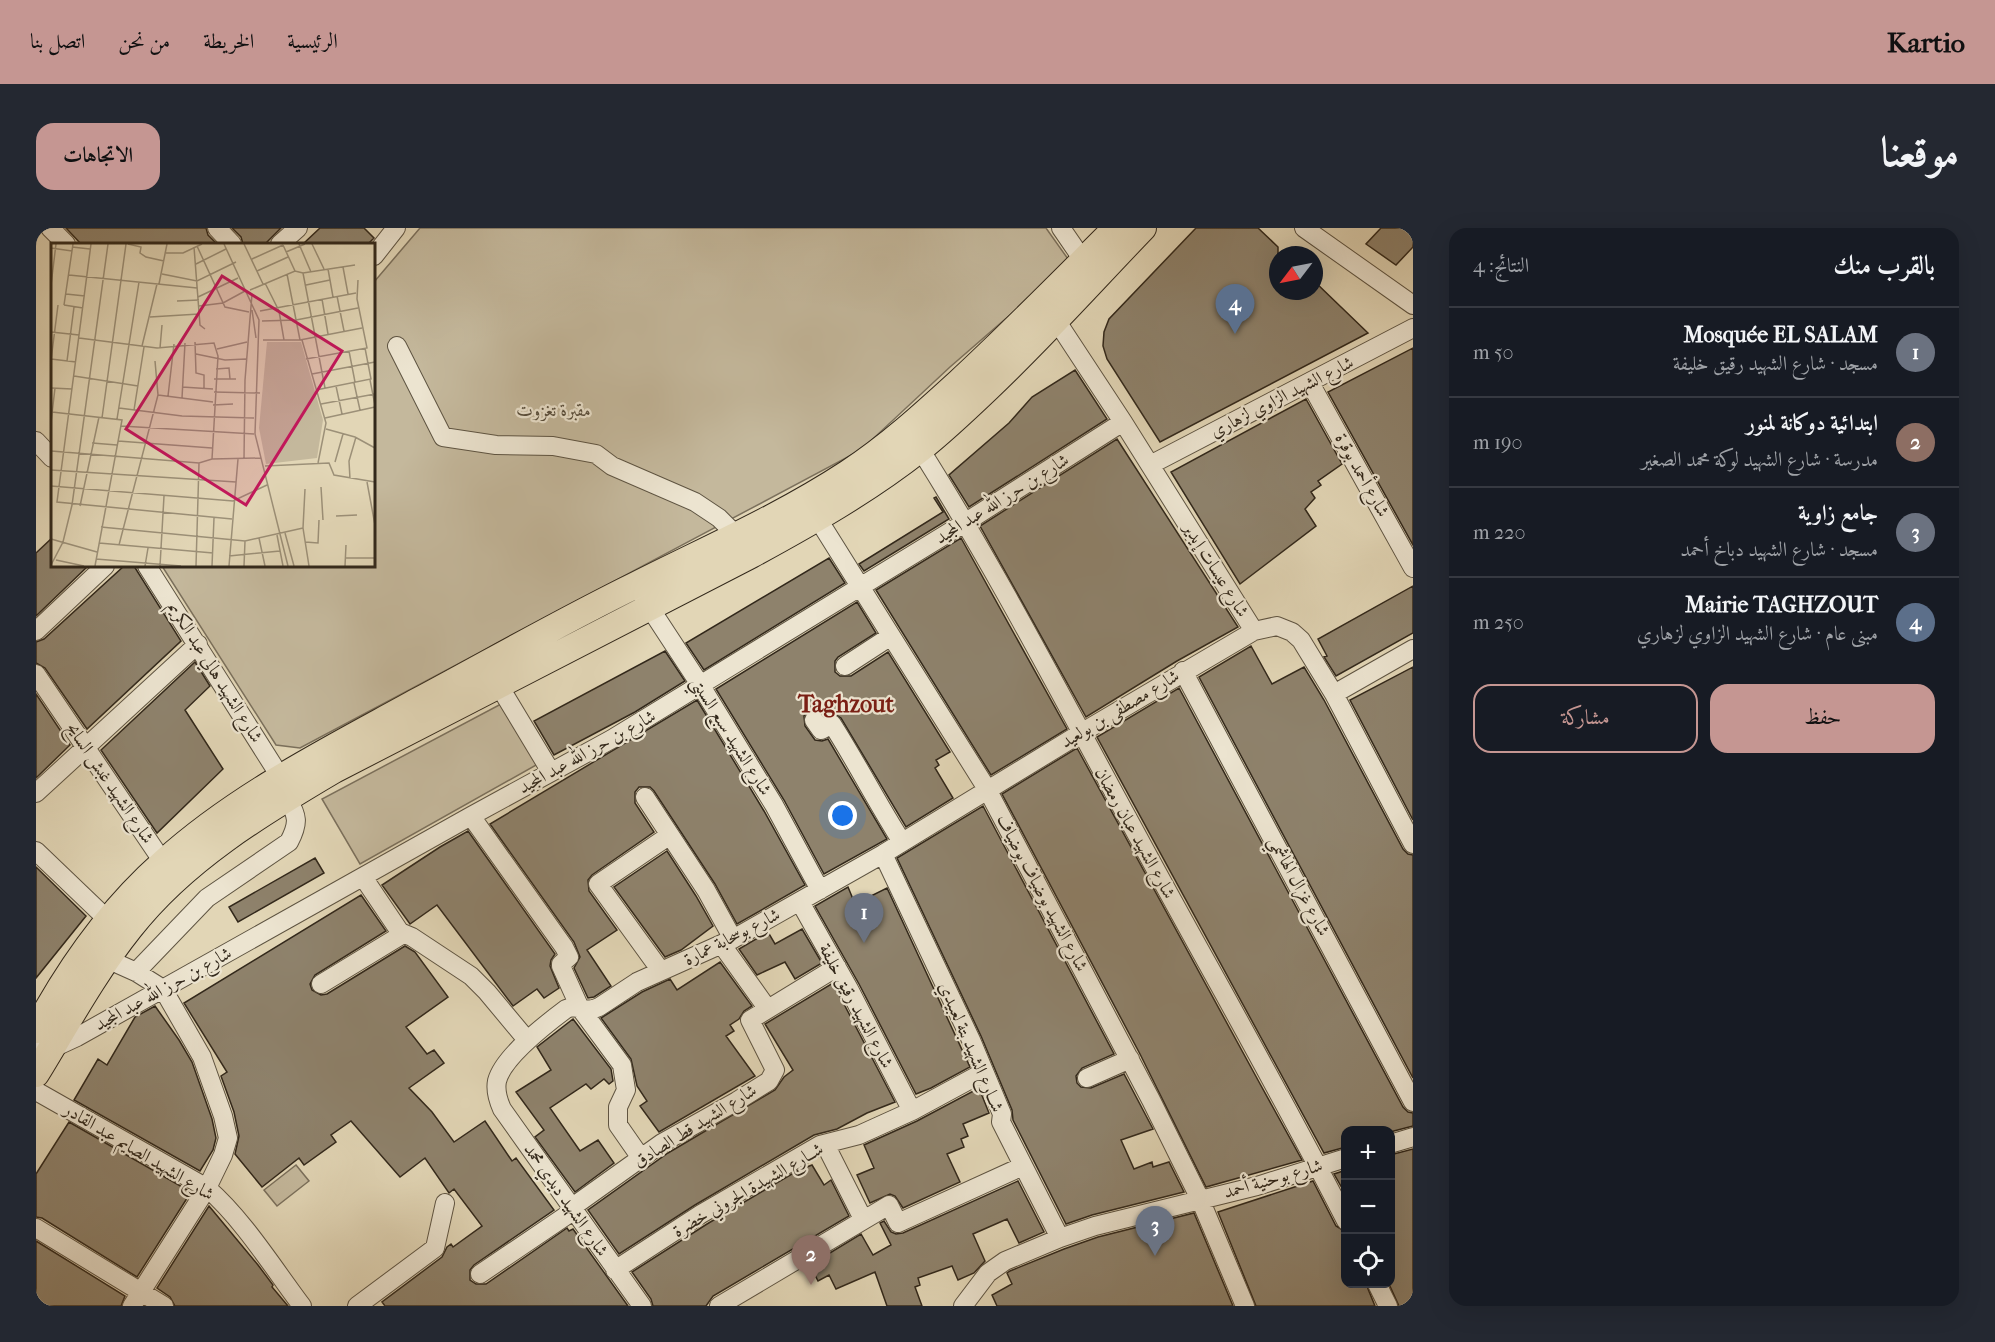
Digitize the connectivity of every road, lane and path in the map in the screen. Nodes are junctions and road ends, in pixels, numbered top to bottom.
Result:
1 (50, 228) edge
2 (217, 228) edge
3 (298, 228) edge
4 (1061, 228) edge
5 (1116, 228) edge
6 (1143, 228) edge
7 (1304, 228) edge
8 (390, 230) edge
9 (65, 243) edge
10 (231, 243) edge
11 (281, 243) edge
12 (375, 254) edge
13 (1083, 260) junction
14 (1413, 305) edge
15 (1050, 311) junction
16 (1413, 328) edge
17 (397, 346) dead end
18 (1310, 383) junction
19 (1123, 422) junction
20 (920, 449) junction
21 (1150, 465) junction
22 (811, 509) junction
23 (966, 522) junction
24 (737, 536) junction
25 (104, 567) edge
26 (148, 567) edge
27 (1413, 568) edge
28 (636, 585) junction
29 (860, 588) junction
30 (649, 607) junction
31 (36, 630) edge
32 (1254, 631) junction
33 (891, 636) junction
34 (198, 644) junction
35 (1413, 649) edge
36 (845, 666) dead end
37 (1183, 671) junction
38 (36, 674) edge
39 (498, 684) junction
40 (701, 686) junction
41 (1334, 694) junction
42 (814, 720) dead end
43 (1081, 733) junction
44 (86, 748) junction
45 (551, 772) junction
46 (284, 788) junction
47 (987, 789) junction
48 (36, 793) edge
49 (645, 797) dead end
50 (471, 816) junction
51 (670, 835) junction
52 (902, 842) junction
53 (1413, 844) edge
54 (36, 851) edge
55 (883, 854) junction
56 (163, 862) junction
57 (363, 877) junction
58 (820, 890) junction
59 (800, 902) junction
60 (108, 920) junction
61 (403, 934) junction
62 (728, 942) junction
63 (107, 959) junction
64 (837, 967) junction
65 (661, 971) junction
66 (136, 972) junction
67 (321, 984) dead end
68 (162, 989) junction
69 (580, 1008) junction
70 (767, 1008) junction
71 (41, 1040) edge
72 (526, 1040) junction
73 (1130, 1059) junction
74 (984, 1072) junction
75 (36, 1074) edge
76 (1087, 1078) dead end
77 (496, 1090) joint
78 (36, 1091) edge
79 (1413, 1102) edge
80 (912, 1111) junction
81 (1413, 1137) edge
82 (1395, 1142) edge
83 (825, 1144) junction
84 (641, 1158) junction
85 (1341, 1160) edge
86 (1023, 1166) junction
87 (1318, 1167) junction
88 (207, 1188) junction
89 (1200, 1199) junction
90 (446, 1203) dead end
91 (572, 1209) junction
92 (1341, 1211) edge
93 (863, 1219) junction
94 (36, 1228) edge
95 (1060, 1238) junction
96 (615, 1270) junction
97 (480, 1274) dead end
98 (1379, 1288) edge
99 (137, 1299) edge
100 (367, 1303) edge
101 (164, 1306) edge
102 (302, 1306) edge
103 (642, 1306) edge
104 (719, 1306) edge
105 (963, 1306) edge
106 (1245, 1306) edge
107 (1388, 1306) edge

1 - 9 street
2 - 10 street
3 - 11 street
4 - 13 street
5 - 13 highway
6 - 15 highway
7 - 14 street
8 - 12 street
13 - 15 highway
15 - 19 street, شارع عيسات إيدير
15 - 20 highway
15 - 22 highway
16 - 18 street, شارع الشهيد الزاوي لزهاري
17 - 24 street
18 - 21 street, شارع الشهيد الزاوي لزهاري
18 - 27 street, شارع أحمد بوقرة
19 - 21 street, شارع عيسات إيدير
19 - 23 street, شارع بن حرز الله عبد المجيد
20 - 22 highway
20 - 23 street, شارع الشهيد عبان رمضان
21 - 32 street, شارع عيسات إيدير
22 - 24 highway
22 - 29 street, شارع الشهيد بوضياف بوضياف
22 - 30 highway
23 - 29 street, شارع بن حرز الله عبد المجيد
23 - 43 street, شارع الشهيد عبان رمضان
24 - 28 highway
25 - 31 street
26 - 34 street, شارع الشهيد هالي عبد الكريم
28 - 30 street, شارع الشهيد سبع السبتي
28 - 46 highway
29 - 33 street, شارع الشهيد بوضياف بوضياف
29 - 40 street, شارع بن حرز الله عبد المجيد
30 - 39 highway
30 - 40 street, شارع الشهيد سبع السبتي
32 - 37 street, شارع مصطفى بن بولعيد
32 - 41 street, شارع عيسات إيدير
33 - 36 street
33 - 47 street, شارع الشهيد بوضياف بوضياف
34 - 44 street
34 - 46 street, شارع الشهيد هالي عبد الكريم
35 - 41 street
37 - 43 street, شارع مصطفى بن بولعيد
37 - 79 street, شارع غزال الهاشمي
38 - 44 street, شارع الشهيد غبش السايح
39 - 45 street
39 - 46 highway
40 - 45 street, شارع بن حرز الله عبد المجيد
40 - 58 street, شارع الشهيد سبع السبتي
41 - 53 street, شارع عيسات إيدير
42 - 52 street
43 - 47 street, شارع مصطفى بن بولعيد
43 - 87 street, شارع الشهيد عبان رمضان
44 - 48 street
44 - 56 street, شارع الشهيد غبش السايح
45 - 50 street, شارع بن حرز الله عبد المجيد
46 - 56 highway
46 - 63 highway
46 - 66 street, شارع الشهيد هالي عبد الكريم
47 - 52 street, شارع بوسحابة عمارة
47 - 73 street, شارع الشهيد بوضياف بوضياف
49 - 51 street
50 - 57 street, شارع بن حرز الله عبد المجيد
50 - 69 street
51 - 62 street
51 - 65 street
52 - 55 street, شارع بوسحابة عمارة
54 - 60 street
55 - 58 street, شارع بوسحابة عمارة
55 - 74 street, شــارع الشهيد بتة لعبيدي
56 - 60 highway
57 - 61 street
57 - 68 street, شارع بن حرز الله عبد المجيد
58 - 59 street, شارع بوسحابة عمارة
59 - 62 street, شارع بوسحابة عمارة
59 - 64 street, شارع الشهيد رقيق خليفة
60 - 71 highway
61 - 67 street
61 - 72 street
62 - 65 street, شارع بوسحابة عمارة
62 - 70 street
63 - 66 street
63 - 71 highway
64 - 70 street, شارع الشهيد قط الصادق
64 - 80 street, شارع الشهيد رقيق خليفة
65 - 69 street, شارع بوسحابة عمارة
66 - 68 street
68 - 71 street, شارع بن حرز الله عبد المجيد
68 - 88 street
69 - 72 street, شارع بوسحابة عمارة
69 - 84 street
70 - 84 street, شارع الشهيد قط الصادق
71 - 75 highway
72 - 77 street, شارع بوسحابة عمارة
73 - 76 street
73 - 89 street, شارع الشهيد بوضياف بوضياف
74 - 80 street, شــارع الشهيدة الجروني خضرة
74 - 86 street, شــارع الشهيد بتة لعبيدي
77 - 91 street, شارع الشهيد ديدي محمد
78 - 88 street, شارع الشهيد الصايم عبد القادر
80 - 83 street, شــارع الشهيدة الجروني خضرة
81 - 82 street
83 - 93 street
83 - 96 street, شــارع الشهيدة الجروني خضرة
84 - 91 street, شارع الشهيد قط الصادق
85 - 87 street, شارع بوحنية أحمد
86 - 93 street
86 - 95 street, شــارع الشهيد بتة لعبيدي
87 - 89 street, شارع بوحنية أحمد
87 - 92 street, شارع الشهيد عبان رمضان
88 - 99 street
88 - 102 street, شارع الشهيد الصايم عبد القادر
89 - 95 street, شارع بوحنية أحمد
89 - 106 street, شارع الشهيد بوضياف بوضياف
90 - 100 street
91 - 96 street, شارع الشهيد ديدي محمد
91 - 97 street, شارع الشهيد قط الصادق
93 - 104 street
94 - 99 street
95 - 105 street, شارع بوحنية أحمد
96 - 103 street, شارع الشهيد ديدي محمد
98 - 107 street
99 - 101 street

